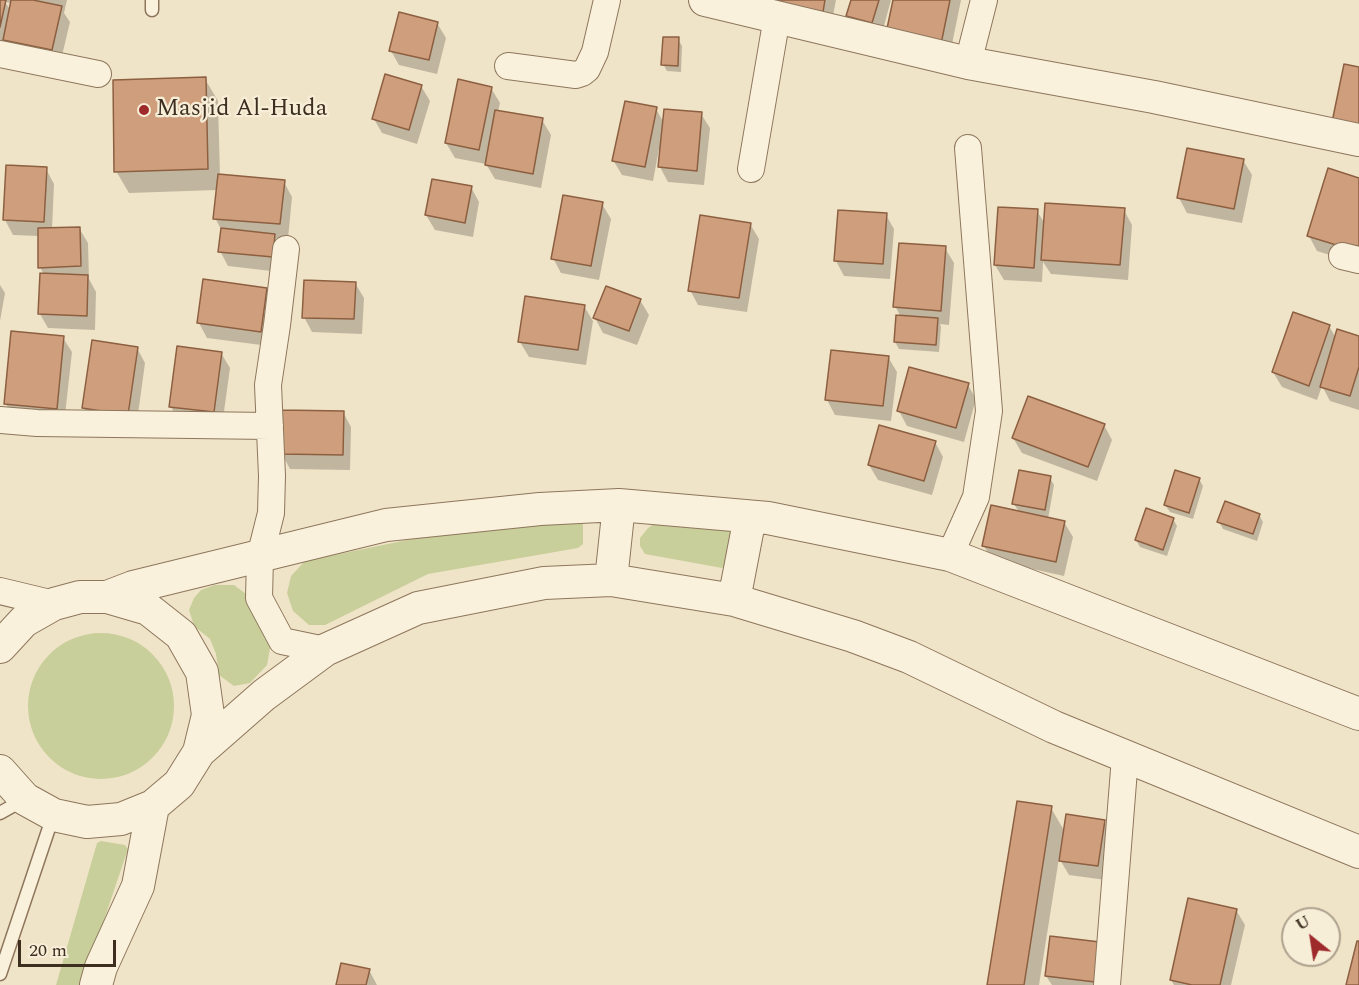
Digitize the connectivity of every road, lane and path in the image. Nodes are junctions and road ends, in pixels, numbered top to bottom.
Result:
1 (607, 0) edge
2 (705, 0) edge
3 (984, 0) edge
4 (777, 17) junction
5 (0, 54) edge
6 (968, 63) junction
7 (508, 66) dead end
8 (98, 74) dead end
9 (1359, 140) edge
10 (968, 148) dead end
11 (750, 169) dead end
12 (286, 249) dead end
13 (0, 420) edge
14 (270, 426) junction
15 (619, 505) junction
16 (750, 517) junction
17 (950, 555) junction
18 (260, 557) junction
19 (611, 580) junction
20 (0, 591) edge
21 (107, 597) junction
22 (734, 600) junction
23 (54, 604) junction
24 (0, 647) edge
25 (325, 650) junction
26 (1359, 714) edge
27 (200, 752) junction
28 (1125, 757) junction
29 (0, 771) edge
30 (13, 806) edge
31 (153, 806) junction
32 (54, 815) junction
33 (1359, 852) edge
34 (0, 974) edge
35 (96, 985) edge
36 (1107, 985) edge

1 - 7 street
2 - 4 street
3 - 6 street
4 - 6 street
4 - 11 street
5 - 8 street
6 - 9 street
10 - 17 street
12 - 14 street
13 - 14 street
14 - 18 street
15 - 16 street
15 - 18 street
15 - 19 street
16 - 17 street
16 - 22 street
17 - 26 street
18 - 21 street
18 - 25 street
19 - 22 street
19 - 25 street
20 - 23 street
21 - 23 street
21 - 27 street
22 - 28 street
23 - 24 street
25 - 27 street
27 - 31 street
28 - 33 street
28 - 36 street
29 - 30 street
30 - 32 street
31 - 32 street
31 - 35 street
32 - 34 lane

